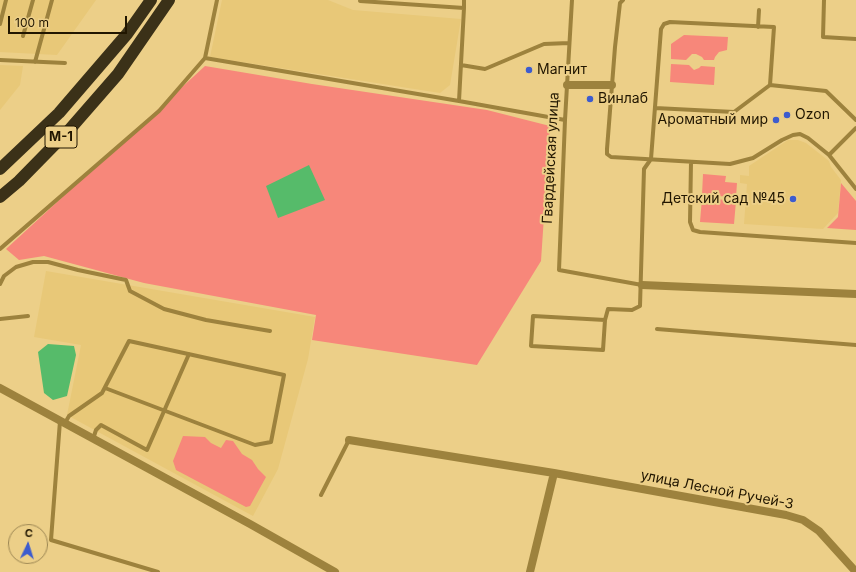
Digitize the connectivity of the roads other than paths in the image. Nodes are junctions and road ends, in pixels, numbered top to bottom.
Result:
1 (6, 0) edge
2 (33, 0) edge
3 (52, 0) edge
4 (151, 0) edge
5 (169, 0) edge
6 (217, 0) edge
7 (464, 0) edge
8 (572, 0) edge
9 (623, 0) edge
10 (824, 0) edge
11 (360, 1) edge
12 (464, 8) junction
13 (759, 10) dead end
14 (0, 24) edge
15 (758, 27) junction
16 (24, 36) dead end
17 (856, 39) edge
18 (569, 43) junction
19 (204, 58) junction
20 (0, 60) edge
21 (35, 62) junction
22 (65, 63) dead end
23 (461, 65) junction
24 (567, 85) junction
25 (612, 85) junction
26 (770, 85) junction
27 (459, 101) junction
28 (655, 108) junction
29 (565, 120) junction
30 (856, 120) edge
31 (856, 128) edge
32 (829, 155) junction
33 (650, 159) junction
34 (692, 162) junction
35 (0, 169) edge
36 (856, 189) edge
37 (0, 197) edge
38 (856, 243) edge
39 (0, 249) edge
40 (0, 284) edge
41 (642, 284) junction
42 (856, 294) edge
43 (28, 316) dead end
44 (0, 319) edge
45 (605, 320) junction
46 (270, 330) dead end
47 (657, 330) dead end
48 (856, 345) edge
49 (189, 354) junction
50 (0, 388) edge
51 (104, 388) junction
52 (164, 411) junction
53 (62, 422) junction
54 (93, 439) junction
55 (349, 440) joint
56 (554, 473) junction
57 (321, 495) dead end
58 (158, 572) edge
59 (335, 572) edge
60 (530, 572) edge
61 (856, 572) edge

1 - 14 lane
2 - 16 lane
3 - 21 lane
4 - 35 highway, М-1
5 - 37 highway, М-1
6 - 19 lane
7 - 12 lane
8 - 18 lane, Гвардейская улица
9 - 25 lane
10 - 17 lane
11 - 12 lane
12 - 23 lane
13 - 15 lane
15 - 26 lane
15 - 28 lane
18 - 23 lane
18 - 24 lane, Гвардейская улица
19 - 27 lane
19 - 39 lane
20 - 21 lane
21 - 22 lane
23 - 27 lane
24 - 25 street
24 - 29 lane, Гвардейская улица
25 - 33 lane
26 - 28 lane
26 - 30 lane
27 - 29 lane
28 - 33 lane
29 - 41 lane, Гвардейская улица
31 - 32 lane
32 - 34 lane
32 - 36 lane
33 - 34 lane
33 - 41 lane
34 - 38 lane
40 - 46 lane
41 - 42 street
41 - 45 lane
43 - 44 lane
45 - 45 lane
47 - 48 lane
49 - 51 lane
49 - 52 lane
49 - 52 lane
50 - 53 street
51 - 52 lane
51 - 53 lane
52 - 54 lane
53 - 54 street
53 - 58 lane
54 - 59 street
55 - 56 street, улица Лесной Ручей-3
55 - 57 lane
56 - 60 street
56 - 61 street, улица Лесной Ручей-3

